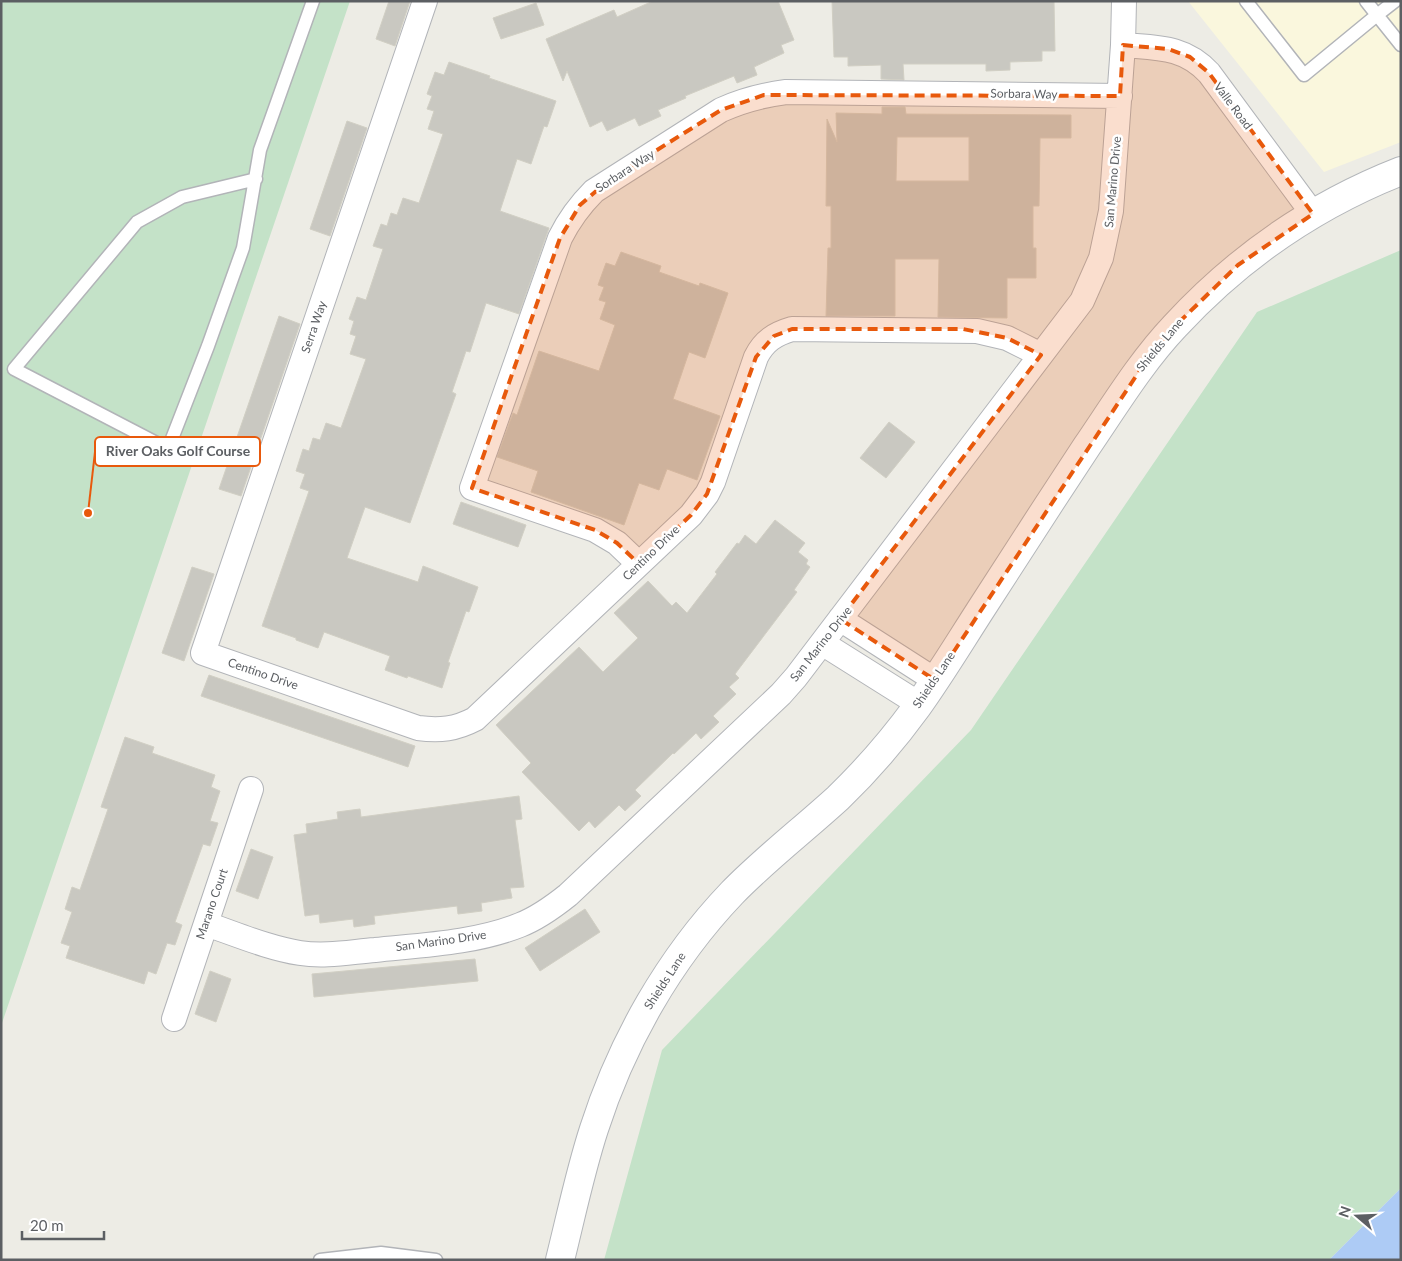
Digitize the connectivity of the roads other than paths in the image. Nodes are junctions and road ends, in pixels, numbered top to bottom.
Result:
1 (313, 1) edge
2 (426, 1) edge
3 (1124, 1) edge
4 (1246, 1) edge
5 (1366, 1) edge
6 (1395, 1) edge
7 (1377, 15) junction
8 (1123, 45) junction
9 (1401, 46) edge
10 (1120, 96) junction
11 (1401, 171) edge
12 (256, 179) junction
13 (1313, 214) junction
14 (1041, 355) junction
15 (639, 564) junction
16 (840, 619) junction
17 (822, 643) junction
18 (203, 654) joint
19 (935, 680) junction
20 (919, 704) junction
21 (251, 789) dead end
22 (206, 924) junction
23 (174, 1019) dead end
24 (320, 1260) edge
25 (436, 1260) edge
26 (560, 1260) edge

1 - 12 lane
2 - 18 street, Serra Way
3 - 8 street, San Marino Drive
4 - 7 lane
5 - 7 lane
6 - 7 lane
7 - 9 lane
8 - 10 street, San Marino Drive
8 - 13 street, Valle Road
10 - 14 street, San Marino Drive
10 - 15 street, Sorbara Way
11 - 13 main road, Shields Lane
12 - 12 lane
13 - 19 main road, Shields Lane
14 - 15 street, Centino Drive
14 - 16 street, San Marino Drive
15 - 18 street, Centino Drive
16 - 17 street, San Marino Drive
16 - 19 street
17 - 20 street
17 - 22 street, San Marino Drive
19 - 20 main road, Shields Lane
20 - 26 main road, Shields Lane
21 - 22 street, Marano Court
22 - 23 street, Marano Court
24 - 25 lane

